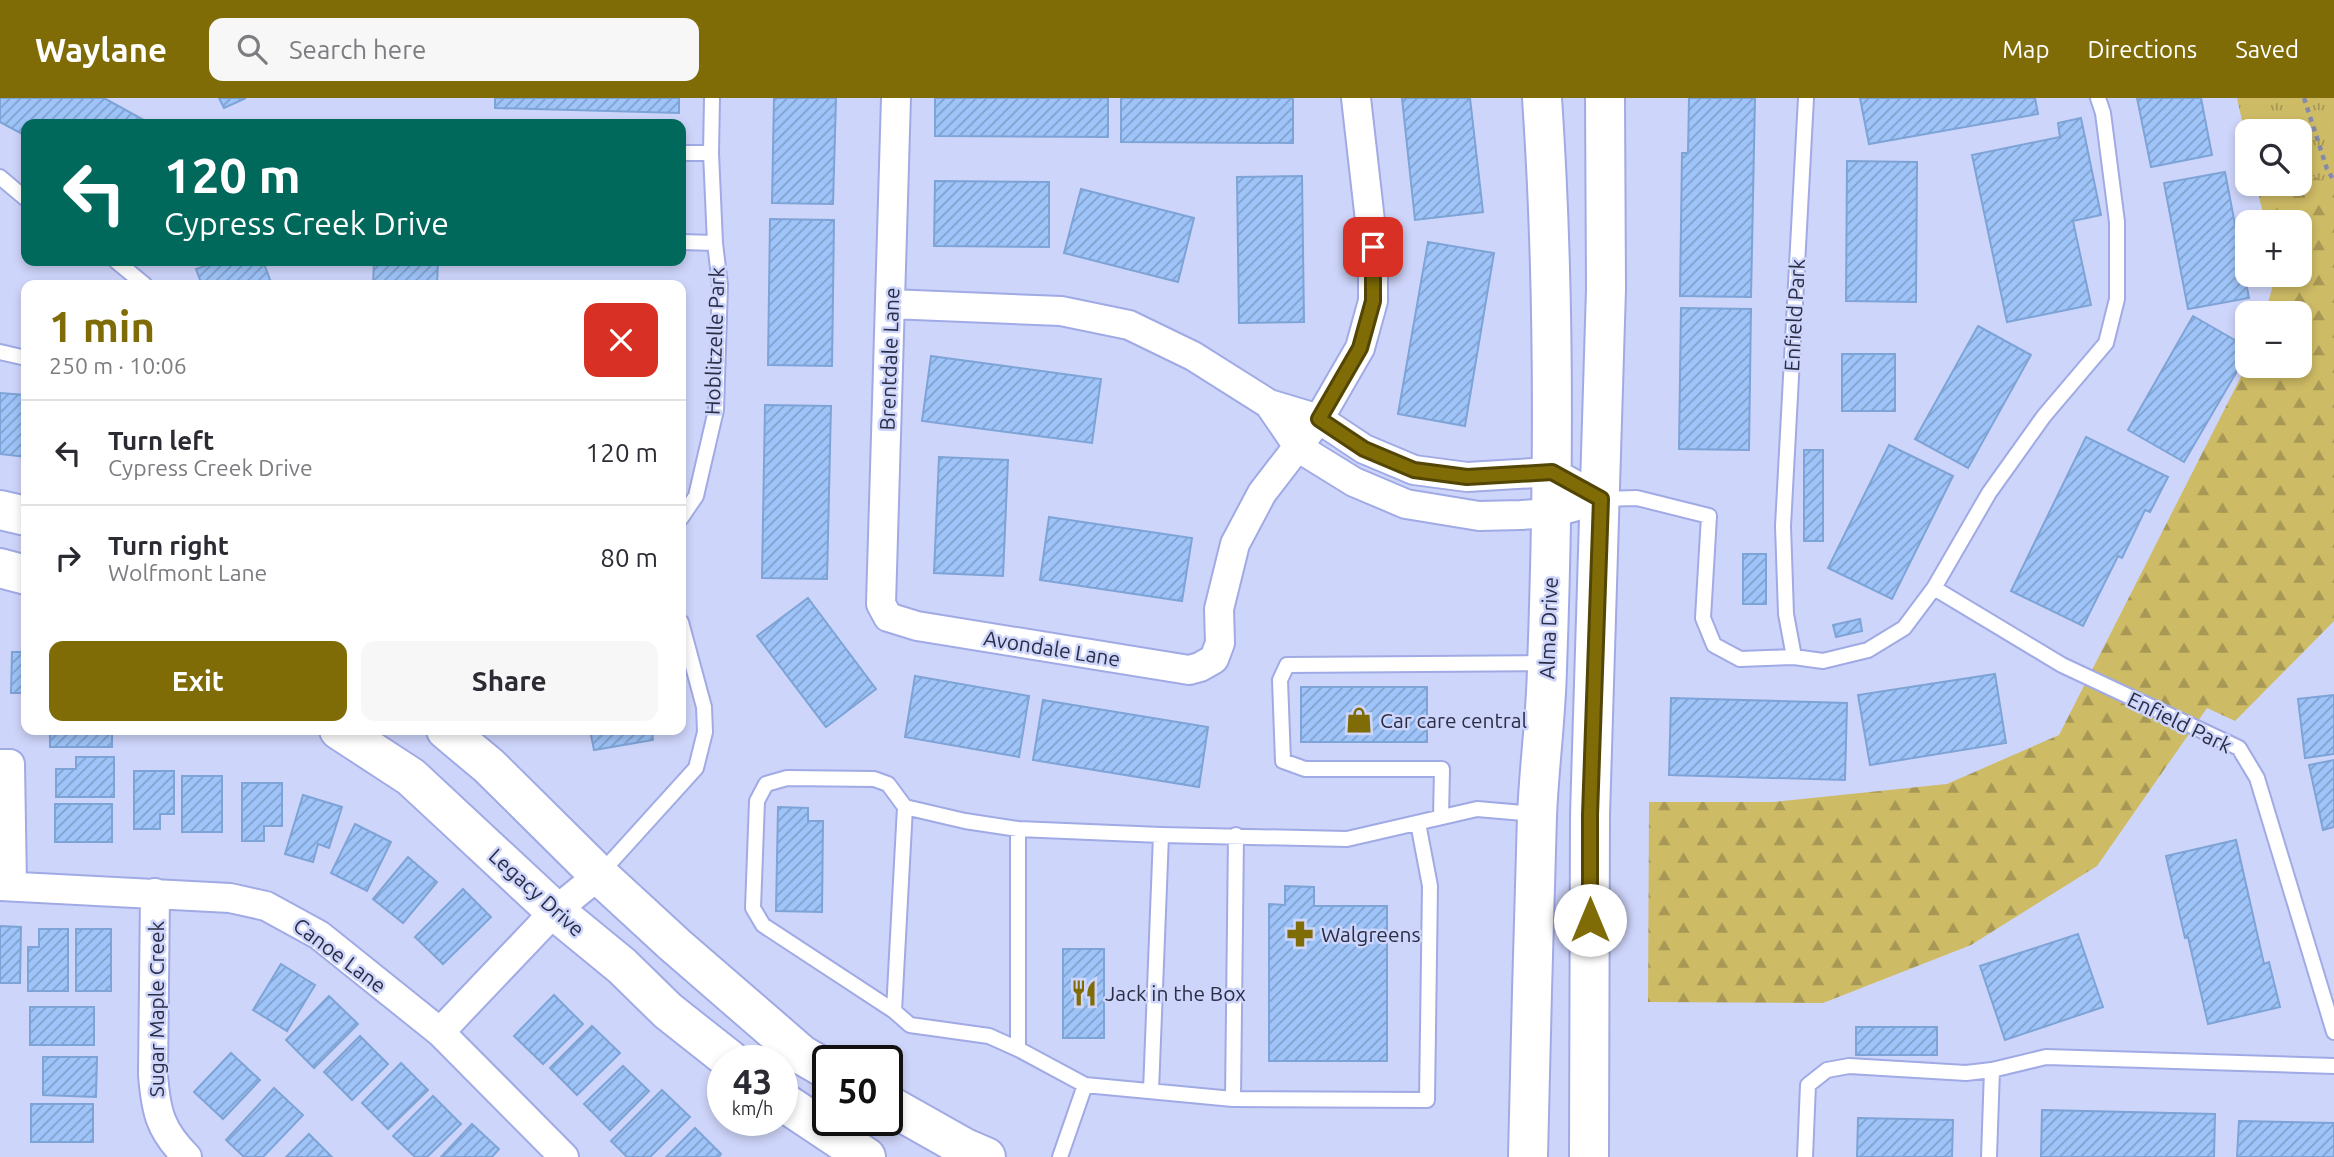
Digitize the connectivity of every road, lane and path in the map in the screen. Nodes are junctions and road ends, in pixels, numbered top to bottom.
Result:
1 (712, 98) edge
2 (896, 98) edge
3 (1356, 98) edge
4 (1542, 98) edge
5 (1605, 98) edge
6 (1806, 98) edge
7 (2098, 98) edge
8 (2304, 98) edge
9 (686, 153) edge
10 (711, 153) junction
11 (0, 177) edge
12 (2334, 181) edge
13 (21, 195) edge
14 (686, 242) edge
15 (715, 243) junction
16 (122, 266) edge
17 (139, 280) edge
18 (890, 304) junction
19 (0, 352) edge
20 (21, 357) edge
21 (1269, 404) junction
22 (1319, 419) junction
23 (1299, 447) junction
24 (1552, 472) junction
25 (1601, 499) junction
26 (0, 510) edge
27 (686, 510) edge
28 (1552, 513) junction
29 (21, 515) edge
30 (0, 568) edge
31 (21, 574) edge
32 (1934, 588) junction
33 (888, 617) joint
34 (686, 640) edge
35 (1794, 657) junction
36 (1547, 663) junction
37 (347, 735) edge
38 (452, 735) edge
39 (0, 764) edge
40 (905, 807) junction
41 (1538, 814) junction
42 (1590, 815) junction
43 (1441, 817) junction
44 (1418, 823) junction
45 (1017, 829) junction
46 (1161, 835) junction
47 (1236, 835) junction
48 (599, 874) junction
49 (6, 886) edge
50 (155, 893) junction
51 (555, 911) junction
52 (894, 1011) junction
53 (440, 1032) junction
54 (2334, 1032) edge
55 (711, 1045) edge
56 (1018, 1049) junction
57 (812, 1061) edge
58 (2334, 1066) edge
59 (1992, 1070) junction
60 (1085, 1085) junction
61 (1152, 1091) junction
62 (1233, 1098) junction
63 (798, 1112) edge
64 (903, 1113) edge
65 (187, 1157) edge
66 (564, 1157) edge
67 (866, 1157) edge
68 (986, 1157) edge
69 (1060, 1157) edge
70 (1528, 1157) edge
71 (1589, 1157) edge
72 (1805, 1157) edge
73 (1989, 1157) edge

1 - 10 lane, Hoblitzelle Park
2 - 18 street, Brentdale Lane
3 - 22 street
4 - 24 main road, Alma Drive
5 - 25 main road
6 - 35 lane, Enfield Park
7 - 32 lane
8 - 12 path
9 - 10 lane
10 - 15 lane, Hoblitzelle Park
11 - 13 lane
14 - 15 lane, Hoblitzelle Park
15 - 27 lane, Hoblitzelle Park
16 - 17 lane
18 - 21 street
18 - 33 street, Brentdale Lane
19 - 20 lane
21 - 22 street
21 - 23 street
22 - 23 street
22 - 24 street
23 - 28 street
23 - 33 street, Avondale Lane
24 - 25 street
24 - 28 main road, Alma Drive
25 - 28 street
25 - 35 lane
25 - 42 main road
26 - 29 main road
28 - 36 main road, Alma Drive
30 - 31 main road
32 - 35 lane
32 - 54 lane, Enfield Park
34 - 48 lane
36 - 41 main road, Alma Drive
36 - 43 lane
37 - 51 main road, Legacy Drive
38 - 48 main road
39 - 49 street, Canoe Lane
40 - 45 lane
40 - 52 lane
40 - 52 lane
41 - 42 main road
41 - 43 lane
41 - 70 main road, Alma Drive
42 - 71 main road
43 - 44 lane
44 - 47 lane
44 - 62 lane
45 - 46 lane
45 - 56 lane
46 - 47 lane
46 - 61 lane
47 - 62 lane
48 - 51 street
48 - 57 main road
49 - 50 street, Canoe Lane
50 - 53 street, Canoe Lane
50 - 65 street, Sugar Maple Creek
51 - 53 street
51 - 55 main road, Legacy Drive
52 - 56 lane
53 - 66 street, Canoe Lane
56 - 60 lane
58 - 59 lane
59 - 72 lane
59 - 73 lane
60 - 61 lane
60 - 69 lane
61 - 62 lane
63 - 67 main road
64 - 68 main road

